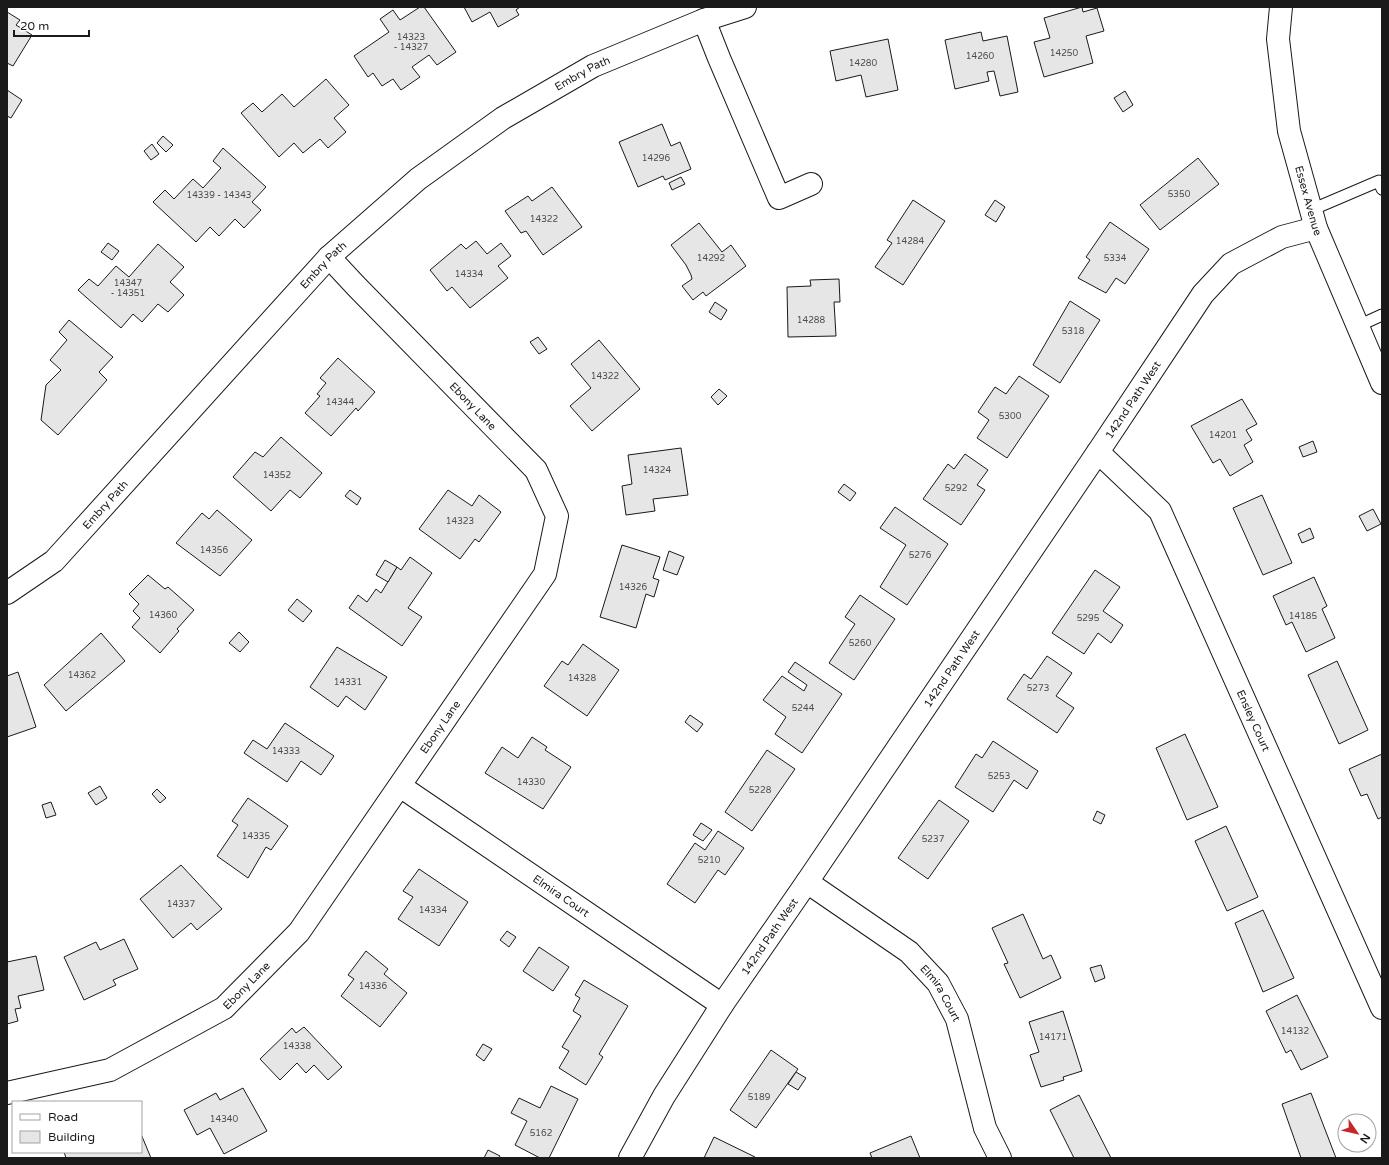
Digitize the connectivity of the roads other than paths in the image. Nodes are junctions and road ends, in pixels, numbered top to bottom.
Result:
1 (745, 7) edge
2 (1280, 7) edge
3 (704, 20) junction
4 (811, 184) dead end
5 (1382, 189) edge
6 (1314, 219) junction
7 (329, 257) junction
8 (1382, 315) edge
9 (1358, 326) junction
10 (1382, 383) edge
11 (1098, 452) junction
12 (7, 593) edge
13 (400, 786) junction
14 (807, 882) junction
15 (722, 1005) junction
16 (1382, 1008) edge
17 (7, 1093) edge
18 (630, 1158) edge
19 (1000, 1158) edge

1 - 3 street, Embry Path
2 - 6 street, Essex Avenue
3 - 4 street
3 - 7 street, Embry Path
5 - 6 lane
6 - 9 street, Essex Avenue
6 - 11 street, 142nd Path West
7 - 12 street, Embry Path
7 - 13 street, Ebony Lane
8 - 9 lane
9 - 10 street, Essex Avenue
11 - 14 street, 142nd Path West
11 - 16 street, Ensley Court
13 - 15 street, Elmira Court
13 - 17 street, Ebony Lane
14 - 15 street, 142nd Path West
14 - 19 street, Elmira Court
15 - 18 street, 142nd Path West

